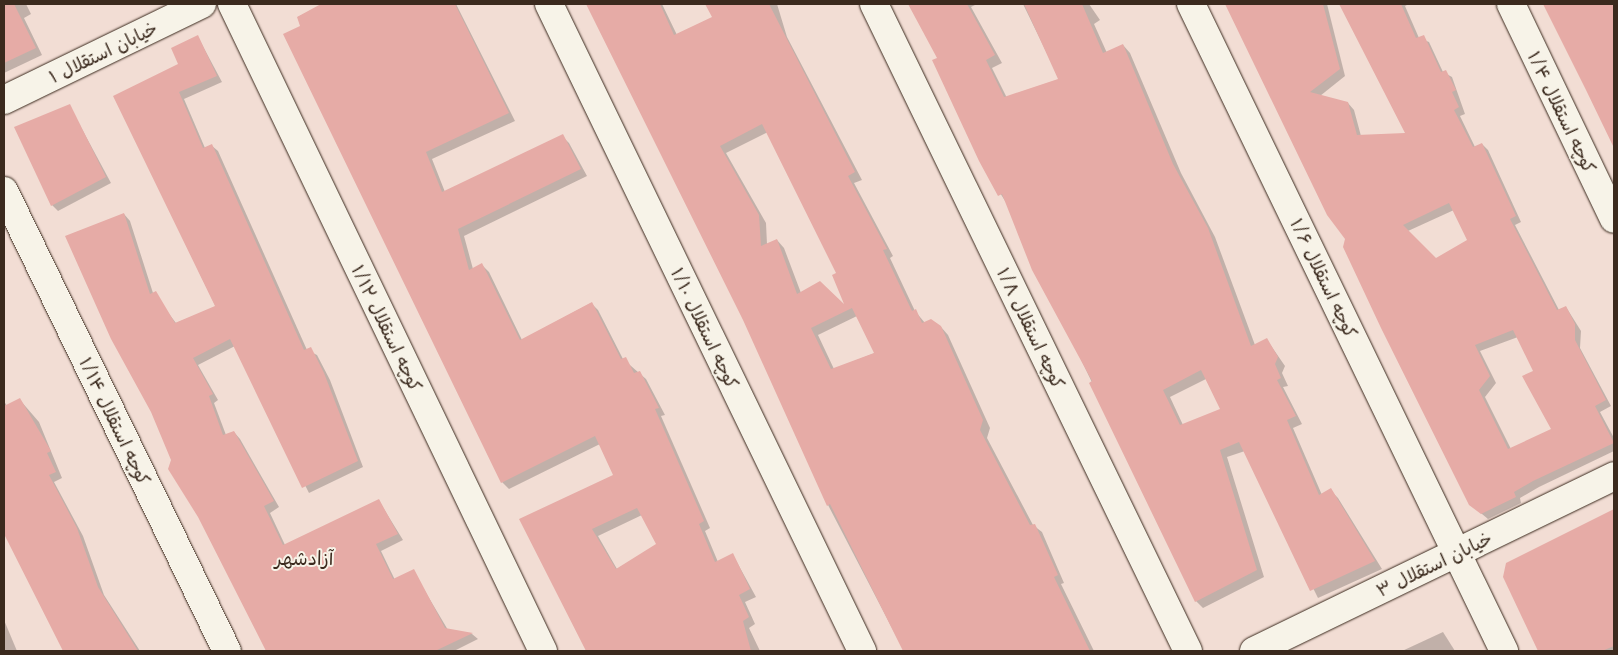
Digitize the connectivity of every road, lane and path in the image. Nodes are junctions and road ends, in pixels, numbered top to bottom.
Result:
1 (202, 4) edge
2 (232, 4) edge
3 (549, 4) edge
4 (874, 4) edge
5 (1191, 4) edge
6 (1511, 4) edge
7 (4, 100) edge
8 (4, 191) edge
9 (1614, 220) edge
10 (1614, 476) edge
11 (1457, 553) junction
12 (226, 651) edge
13 (543, 651) edge
14 (862, 651) edge
15 (1188, 651) edge
16 (1254, 651) edge
17 (1504, 651) edge

1 - 7 street, خیابان استقلال ۱
2 - 13 street, کوچه استقلال ۱/۱۲
3 - 14 street, کوچه استقلال ۱/۱۰
4 - 15 street, کوچه استقلال ۱/۸
5 - 11 street, کوچه استقلال ۱/۶
6 - 9 street, کوچه استقلال ۱/۴
8 - 12 street, کوچه استقلال ۱/۱۴
10 - 11 street, خیابان استقلال ۳
11 - 16 street, خیابان استقلال ۳
11 - 17 street, کوچه استقلال ۱/۶

